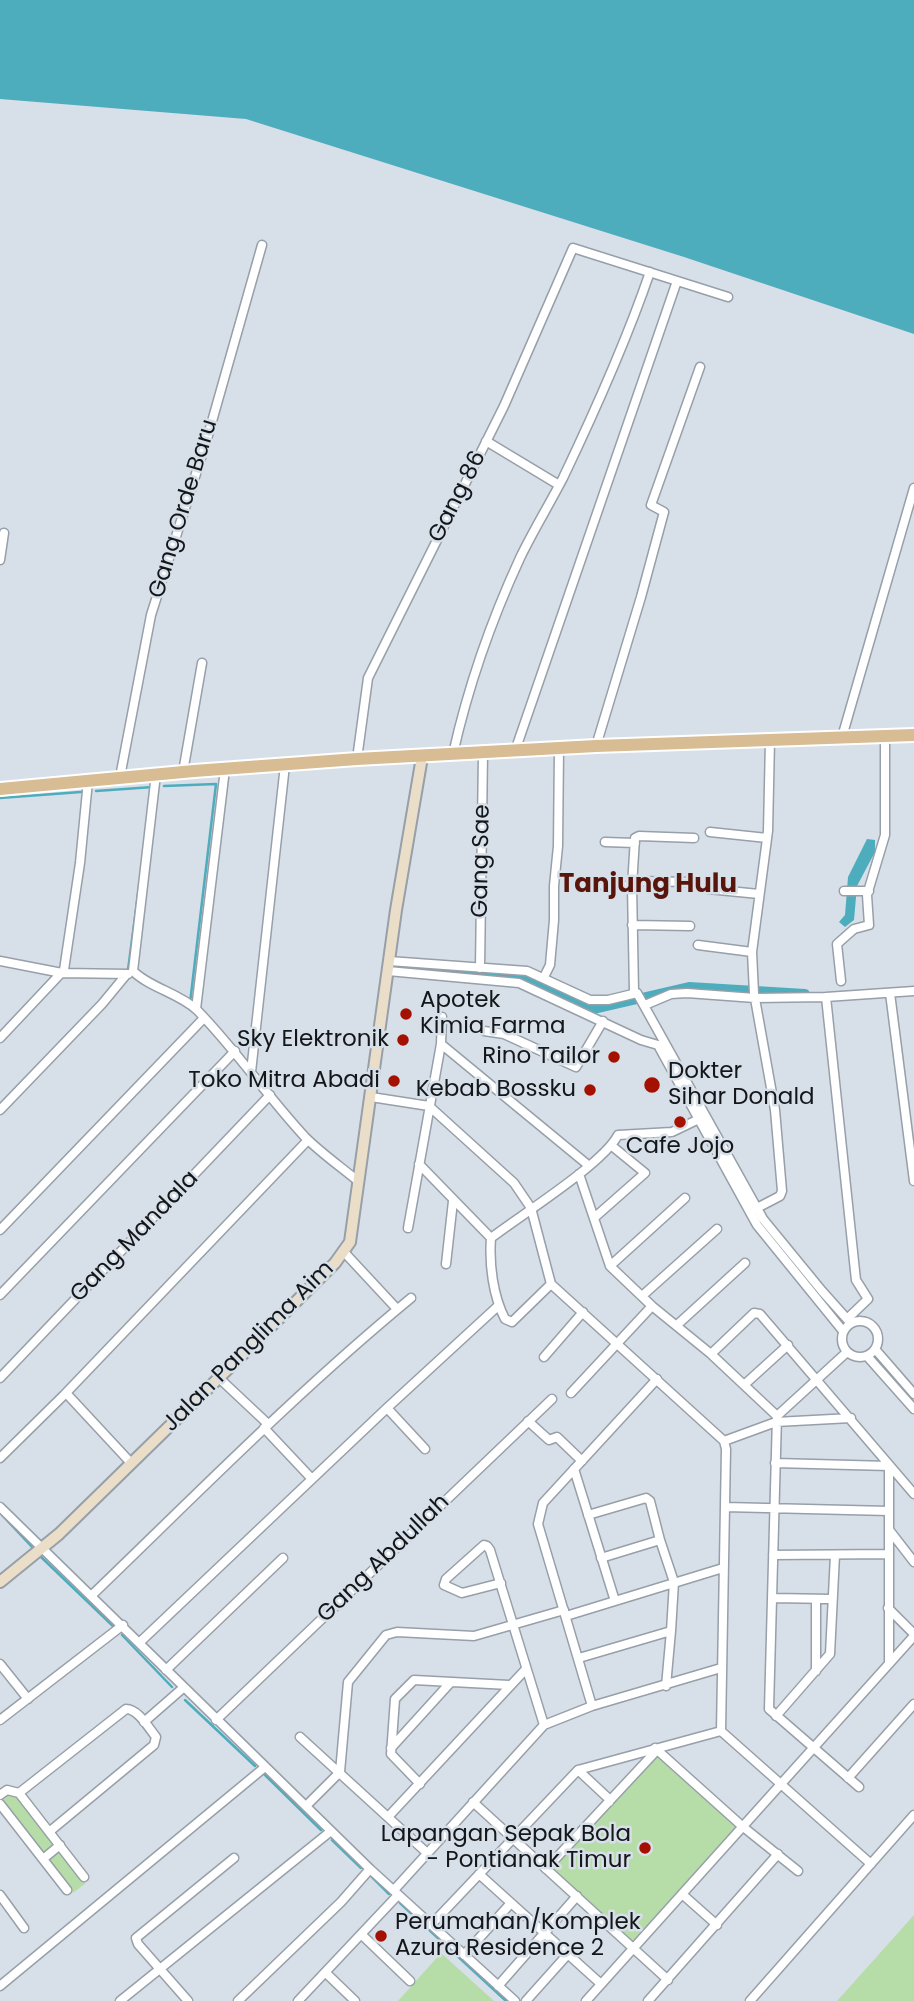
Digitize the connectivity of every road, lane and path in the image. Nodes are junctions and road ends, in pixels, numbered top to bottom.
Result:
1 (262, 245) dead end
2 (650, 272) junction
3 (677, 281) junction
4 (728, 297) dead end
5 (700, 366) dead end
6 (486, 441) junction
7 (559, 485) junction
8 (914, 488) edge
9 (4, 533) dead end
10 (0, 560) edge
11 (202, 663) dead end
12 (914, 735) edge
13 (886, 736) junction
14 (842, 737) junction
15 (770, 740) junction
16 (596, 746) junction
17 (559, 748) junction
18 (515, 751) junction
19 (483, 753) junction
20 (357, 754) junction
21 (453, 754) junction
22 (422, 757) junction
23 (285, 765) junction
24 (225, 769) junction
25 (183, 772) junction
26 (156, 774) junction
27 (120, 777) junction
28 (89, 781) junction
29 (0, 789) edge
30 (710, 832) dead end
31 (694, 838) dead end
32 (767, 838) junction
33 (605, 842) dead end
34 (635, 843) junction
35 (691, 882) dead end
36 (632, 884) junction
37 (604, 886) dead end
38 (708, 888) dead end
39 (844, 891) dead end
40 (869, 891) junction
41 (760, 894) junction
42 (632, 925) junction
43 (690, 926) dead end
44 (698, 945) dead end
45 (752, 952) junction
46 (0, 961) edge
47 (389, 966) junction
48 (480, 968) junction
49 (62, 973) junction
50 (130, 973) junction
51 (544, 977) junction
52 (841, 981) dead end
53 (754, 991) junction
54 (914, 991) edge
55 (636, 993) junction
56 (890, 993) junction
57 (826, 997) junction
58 (645, 1004) junction
59 (196, 1009) junction
60 (442, 1017) dead end
61 (204, 1018) junction
62 (603, 1021) junction
63 (484, 1031) dead end
64 (0, 1038) edge
65 (661, 1043) junction
66 (441, 1044) junction
67 (235, 1051) junction
68 (251, 1072) junction
69 (270, 1095) junction
70 (371, 1097) junction
71 (429, 1106) junction
72 (0, 1110) edge
73 (699, 1119) junction
74 (308, 1140) junction
75 (612, 1146) junction
76 (419, 1164) junction
77 (588, 1166) junction
78 (579, 1174) junction
79 (914, 1181) edge
80 (359, 1182) junction
81 (685, 1198) dead end
82 (453, 1201) junction
83 (531, 1208) junction
84 (757, 1208) junction
85 (594, 1218) junction
86 (408, 1228) dead end
87 (717, 1229) dead end
88 (0, 1230) edge
89 (491, 1238) junction
90 (344, 1252) junction
91 (745, 1263) dead end
92 (446, 1264) dead end
93 (610, 1266) junction
94 (551, 1284) junction
95 (0, 1294) edge
96 (642, 1296) junction
97 (411, 1298) dead end
98 (498, 1306) junction
99 (652, 1306) junction
100 (397, 1309) junction
101 (583, 1312) junction
102 (850, 1320) junction
103 (677, 1325) junction
104 (843, 1331) junction
105 (618, 1342) junction
106 (788, 1345) junction
107 (875, 1349) junction
108 (847, 1352) junction
109 (711, 1354) junction
110 (867, 1356) junction
111 (544, 1357) dead end
112 (0, 1378) edge
113 (219, 1378) junction
114 (657, 1379) junction
115 (817, 1380) junction
116 (744, 1385) junction
117 (66, 1393) junction
118 (571, 1393) dead end
119 (914, 1394) edge
120 (552, 1399) dead end
121 (387, 1408) junction
122 (914, 1409) edge
123 (851, 1418) junction
124 (777, 1419) junction
125 (528, 1421) junction
126 (266, 1426) junction
127 (724, 1441) junction
128 (425, 1449) dead end
129 (0, 1458) edge
130 (582, 1461) junction
131 (131, 1462) junction
132 (775, 1463) junction
133 (889, 1466) junction
134 (574, 1469) junction
135 (312, 1479) junction
136 (914, 1494) edge
137 (0, 1507) edge
138 (725, 1507) junction
139 (774, 1509) junction
140 (890, 1511) junction
141 (588, 1514) junction
142 (890, 1530) junction
143 (660, 1541) junction
144 (43, 1548) junction
145 (889, 1554) junction
146 (774, 1555) junction
147 (835, 1555) junction
148 (283, 1558) dead end
149 (601, 1558) junction
150 (914, 1562) edge
151 (723, 1568) junction
152 (0, 1582) edge
153 (674, 1582) junction
154 (501, 1583) junction
155 (91, 1596) junction
156 (773, 1598) junction
157 (816, 1599) junction
158 (832, 1599) junction
159 (615, 1601) junction
160 (888, 1608) junction
161 (565, 1613) junction
162 (123, 1625) junction
163 (515, 1626) junction
164 (671, 1631) junction
165 (914, 1635) edge
166 (139, 1643) junction
167 (579, 1658) junction
168 (889, 1662) junction
169 (0, 1664) edge
170 (721, 1668) junction
171 (526, 1669) junction
172 (166, 1670) junction
173 (816, 1671) junction
174 (450, 1683) junction
175 (509, 1685) junction
176 (666, 1686) junction
177 (183, 1688) junction
178 (28, 1699) junction
179 (914, 1704) edge
180 (592, 1706) junction
181 (776, 1716) junction
182 (0, 1720) edge
183 (216, 1720) junction
184 (144, 1722) junction
185 (544, 1726) junction
186 (721, 1731) junction
187 (300, 1737) dead end
188 (814, 1747) junction
189 (391, 1748) junction
190 (656, 1749) junction
191 (265, 1767) junction
192 (578, 1770) junction
193 (340, 1772) junction
194 (848, 1778) junction
195 (420, 1784) junction
196 (780, 1785) junction
197 (859, 1787) dead end
198 (19, 1793) junction
199 (0, 1795) edge
200 (473, 1802) junction
201 (608, 1802) junction
202 (0, 1804) edge
203 (306, 1806) junction
204 (914, 1815) edge
205 (388, 1816) junction
206 (742, 1826) junction
207 (331, 1831) junction
208 (49, 1832) junction
209 (512, 1839) junction
210 (60, 1846) junction
211 (426, 1852) junction
212 (778, 1854) junction
213 (234, 1858) dead end
214 (43, 1859) junction
215 (870, 1864) junction
216 (370, 1869) junction
217 (546, 1869) junction
218 (798, 1871) dead end
219 (479, 1874) junction
220 (84, 1877) dead end
221 (67, 1890) dead end
222 (396, 1892) junction
223 (682, 1894) junction
224 (0, 1895) edge
225 (577, 1896) junction
226 (511, 1903) junction
227 (431, 1925) junction
228 (717, 1925) junction
229 (24, 1928) dead end
230 (545, 1933) junction
231 (362, 1935) junction
232 (633, 1947) junction
233 (569, 1954) junction
234 (464, 1955) junction
235 (160, 1969) junction
236 (326, 1973) junction
237 (668, 1980) junction
238 (410, 1981) dead end
239 (601, 1984) junction
240 (0, 1986) edge
241 (498, 1986) junction
242 (120, 2001) edge
243 (188, 2001) edge
244 (238, 2001) edge
245 (298, 2001) edge
246 (355, 2001) edge
247 (515, 2001) edge
248 (526, 2001) edge
249 (586, 2001) edge
250 (648, 2001) edge
251 (750, 2001) edge

1 - 27 street, Gang Orde Baru
2 - 3 street
2 - 6 street, Gang 86
2 - 7 street
3 - 4 street
3 - 18 street
5 - 16 street
6 - 7 street
6 - 20 street, Gang 86
7 - 21 street
8 - 14 street
9 - 10 street
11 - 25 street
12 - 13 main road
13 - 14 main road
13 - 40 street
14 - 15 main road
15 - 16 main road
15 - 32 street
16 - 17 main road
17 - 18 main road
17 - 51 street
18 - 19 main road
19 - 21 main road
19 - 48 street, Gang Sae
20 - 22 main road
20 - 23 main road
21 - 22 main road
22 - 47 street, Jalan Panglima Aim
23 - 24 main road
23 - 68 street
24 - 25 main road
24 - 59 street
25 - 26 main road
26 - 27 main road
26 - 50 street
27 - 28 main road
28 - 29 main road
28 - 49 street
30 - 32 street
31 - 34 street
32 - 41 street
33 - 34 street
34 - 36 street
35 - 36 street
36 - 37 street
36 - 42 street
38 - 41 street
39 - 40 street
40 - 52 street
41 - 45 street
42 - 43 street
42 - 55 street
44 - 45 street
45 - 53 street
46 - 49 street
47 - 48 street
47 - 62 street
47 - 70 street, Jalan Panglima Aim
48 - 51 street
49 - 50 street
49 - 64 street
50 - 59 street
50 - 72 street
51 - 55 street
53 - 57 street
53 - 58 street
53 - 84 street
54 - 56 street
55 - 58 street
56 - 57 street
56 - 79 street
57 - 102 street
58 - 65 street
59 - 61 street
60 - 66 street
61 - 67 street
61 - 88 street
62 - 63 street
62 - 65 street
65 - 73 street
65 - 84 street
66 - 71 street
66 - 77 street
67 - 68 street
67 - 95 street
68 - 69 street
69 - 74 street
69 - 112 street, Gang Mandala
70 - 71 street
70 - 80 street, Jalan Panglima Aim
71 - 76 street
71 - 83 street
73 - 75 street
73 - 104 street
74 - 80 street
74 - 117 street
75 - 77 street
75 - 85 street
76 - 82 street
76 - 86 street
77 - 78 street
78 - 83 street
78 - 85 street
80 - 90 street, Jalan Panglima Aim
81 - 93 street
82 - 89 street
82 - 92 street
83 - 89 street
83 - 94 street
84 - 102 street
85 - 93 street
87 - 96 street
89 - 98 street
90 - 100 street
90 - 113 street, Jalan Panglima Aim
91 - 103 street
93 - 96 street
94 - 98 street
94 - 101 street
96 - 99 street
97 - 100 street
98 - 121 street
99 - 103 street
99 - 105 street
100 - 126 street
101 - 105 street
101 - 111 street
102 - 104 street
102 - 107 street
103 - 109 street
104 - 108 street
105 - 114 street
105 - 118 street
106 - 109 street
106 - 115 street
106 - 116 street
107 - 110 street
107 - 119 street
108 - 110 street
108 - 115 street
109 - 116 street
110 - 122 street
113 - 126 street
113 - 131 street, Jalan Panglima Aim
114 - 127 street
114 - 130 street
115 - 123 street
115 - 124 street
116 - 124 street
117 - 129 street
117 - 131 street
120 - 125 street, Gang Abdullah
121 - 128 street
121 - 135 street
123 - 124 street
123 - 133 street
124 - 127 street
124 - 132 street
125 - 130 street
125 - 183 street, Gang Abdullah
126 - 135 street
126 - 155 street
127 - 138 street
130 - 134 street
131 - 144 street, Jalan Panglima Aim
132 - 133 street
132 - 139 street
133 - 136 street
133 - 140 street
134 - 141 street
134 - 161 street
135 - 166 street
137 - 144 street
138 - 139 street
138 - 151 street
139 - 140 street
139 - 146 street
140 - 142 street
141 - 143 street
141 - 149 street
142 - 145 street
142 - 150 street
143 - 149 street
143 - 153 street
144 - 152 street, Jalan Panglima Aim
144 - 155 street
145 - 147 street
145 - 160 street
146 - 147 street
146 - 156 street
147 - 158 street
148 - 172 street
149 - 159 street
151 - 153 street
151 - 170 street
153 - 159 street
153 - 164 street
154 - 154 street
154 - 163 street
155 - 162 street
156 - 157 street
156 - 181 street
157 - 158 street
157 - 173 street
158 - 173 street
159 - 161 street
160 - 165 street
160 - 168 street
161 - 163 street
161 - 167 street
162 - 166 street
162 - 178 street
163 - 171 street
163 - 193 street
164 - 167 street
164 - 176 street
165 - 168 street
166 - 172 street
167 - 180 street
168 - 188 street
169 - 178 street
170 - 176 street
170 - 186 street
171 - 175 street
171 - 185 street
172 - 177 street
173 - 181 street
174 - 175 street
174 - 189 street
174 - 189 street
175 - 195 street
176 - 180 street
177 - 183 street
177 - 184 street
178 - 182 street
179 - 194 street
180 - 185 street
181 - 188 street
183 - 191 street
184 - 198 street
184 - 208 street
185 - 200 street
186 - 190 street
186 - 196 street
187 - 193 street
188 - 194 street
188 - 196 street
189 - 195 street
190 - 192 street
190 - 201 street
190 - 206 street
191 - 203 street
191 - 240 street
192 - 201 street
192 - 209 street
193 - 203 street
193 - 205 street
194 - 197 street
195 - 205 street
196 - 206 street
196 - 215 street
198 - 199 street
198 - 208 street
200 - 209 street
200 - 211 street
201 - 217 street
202 - 214 street
203 - 207 street
204 - 215 street
205 - 211 street
206 - 212 street
206 - 223 street
207 - 216 street
207 - 235 street
208 - 210 street
209 - 217 street
209 - 219 street
210 - 214 street
210 - 220 street
211 - 222 street
212 - 218 street
212 - 228 street
213 - 235 street
214 - 221 street
215 - 251 street
216 - 222 street
216 - 244 street
217 - 225 street
219 - 226 street
219 - 227 street
222 - 227 street
222 - 231 street
223 - 228 street
223 - 232 street
224 - 229 street
225 - 230 street
225 - 232 street
226 - 230 street
226 - 234 street
227 - 234 street
228 - 237 street
230 - 233 street
230 - 241 street
231 - 236 street
231 - 238 street
232 - 237 street
232 - 239 street
233 - 239 street
233 - 248 street
234 - 241 street
235 - 242 street
235 - 243 street
236 - 245 street
236 - 246 street
237 - 250 street
239 - 249 street
241 - 247 street

